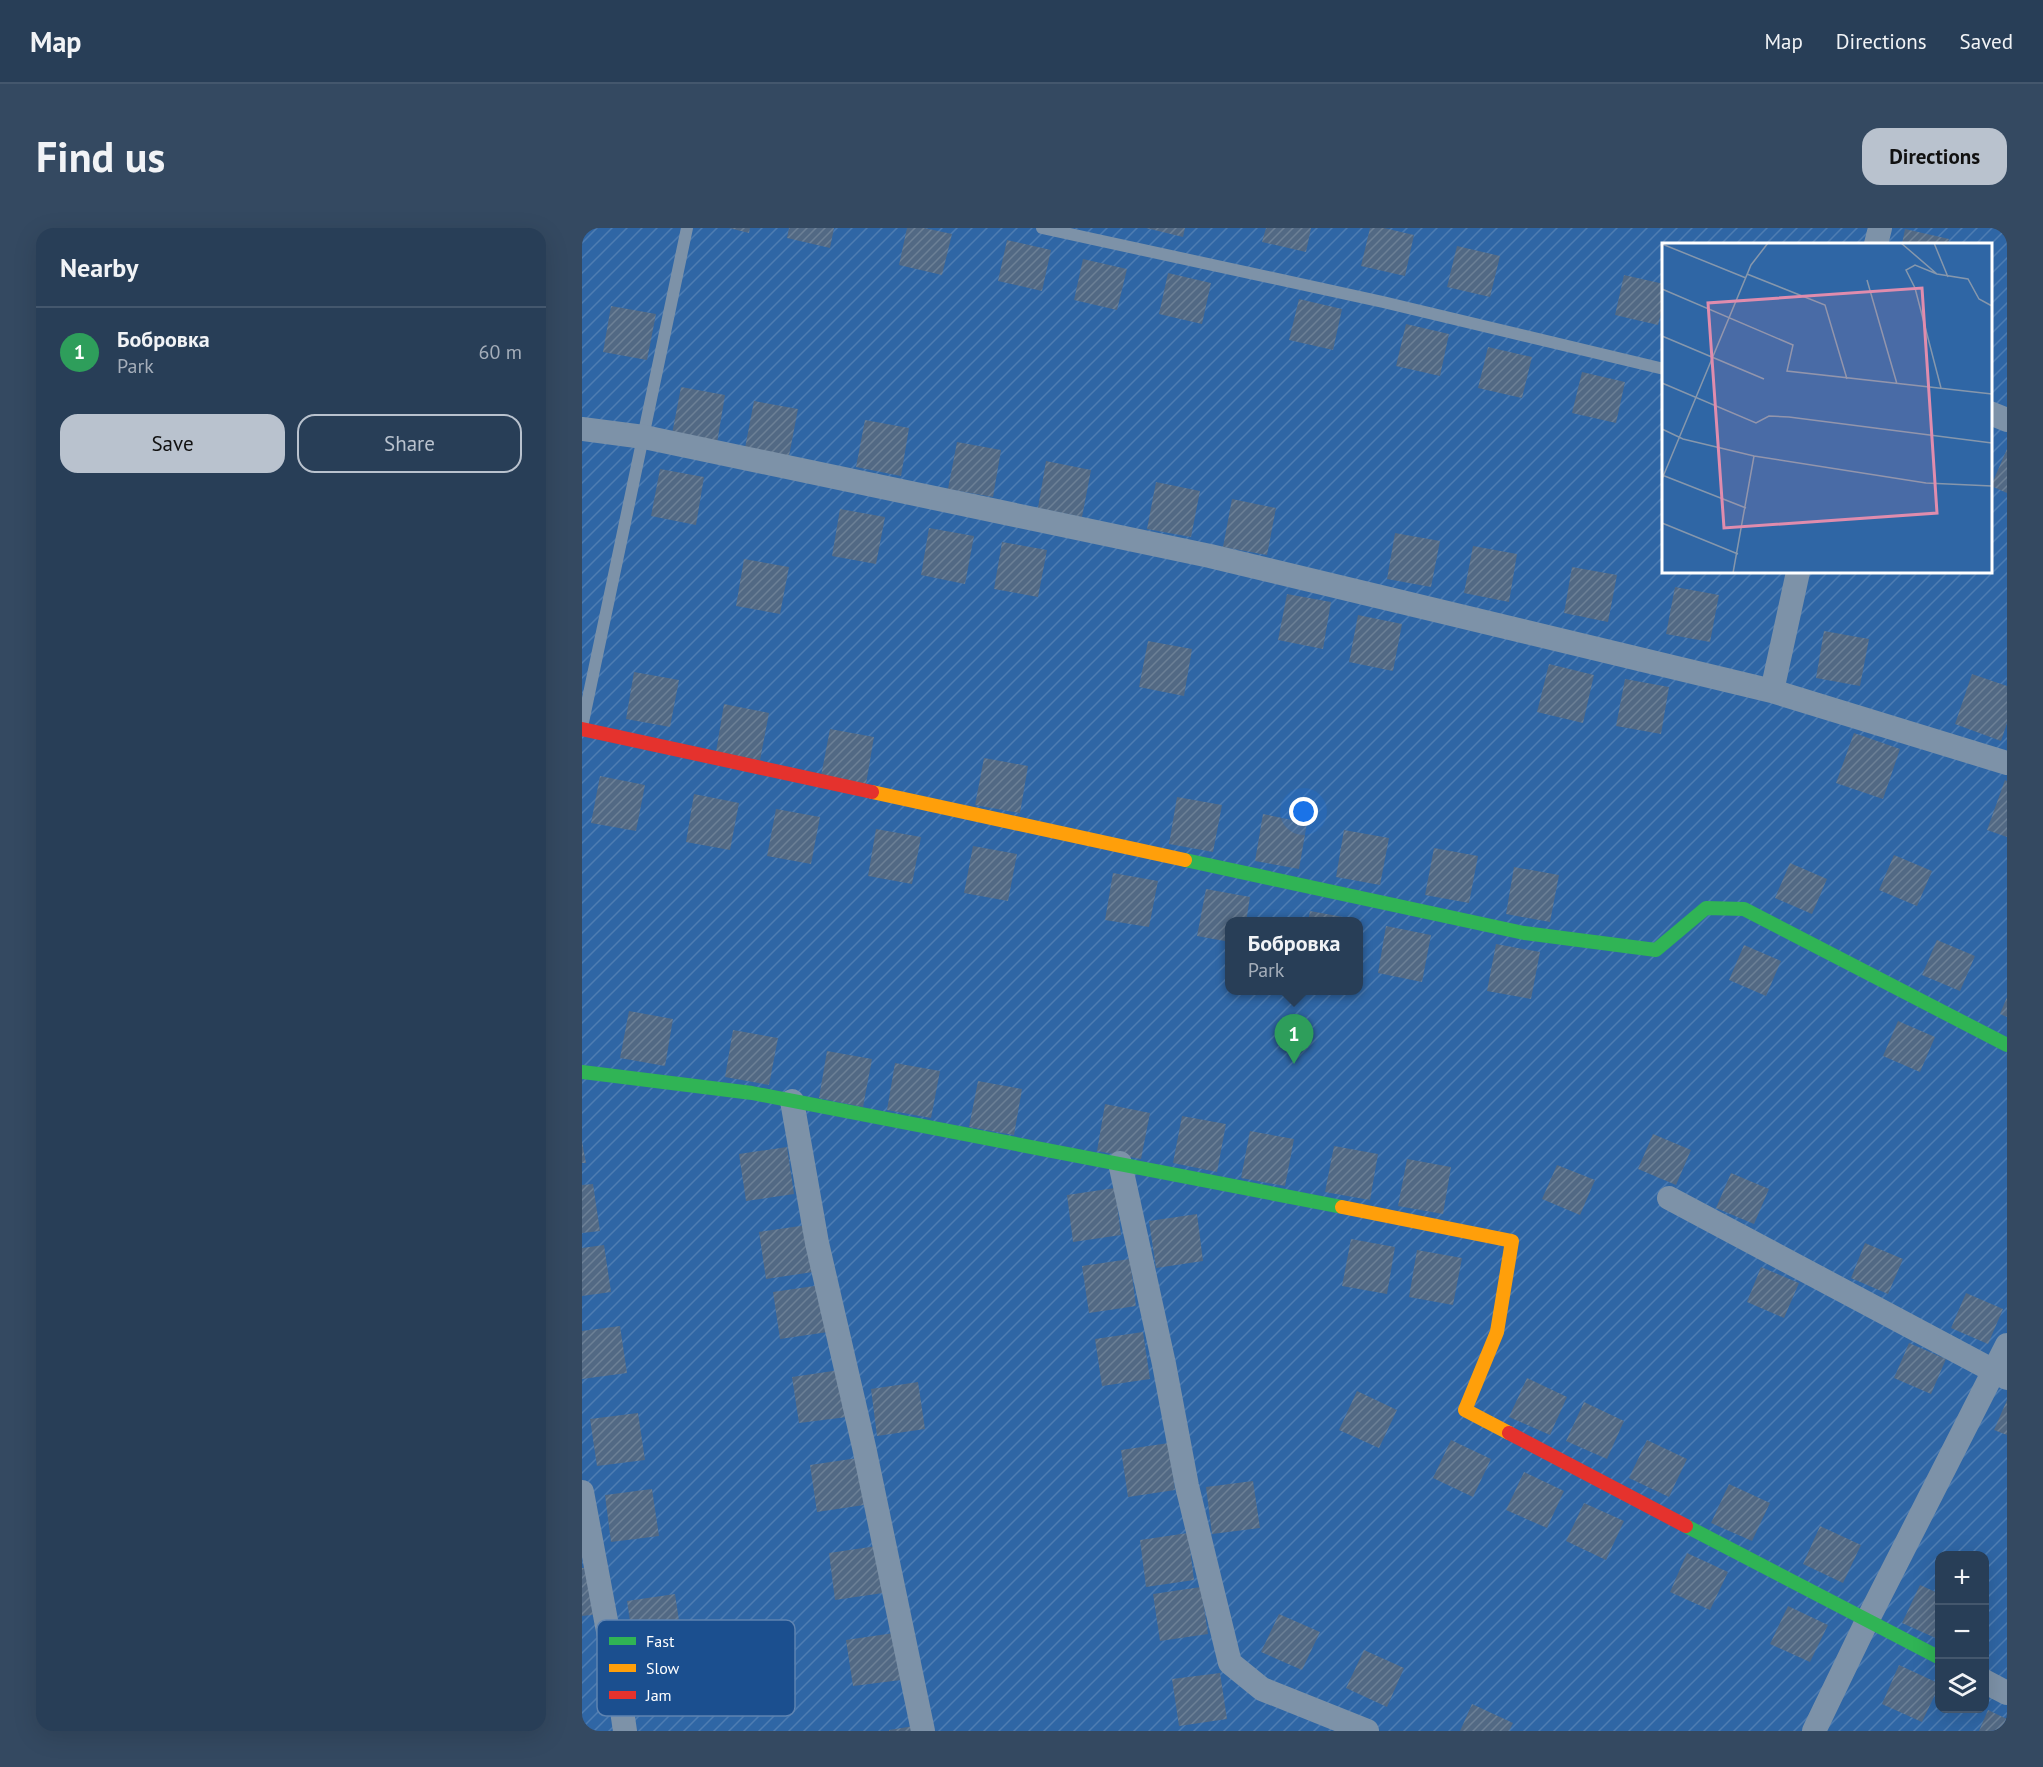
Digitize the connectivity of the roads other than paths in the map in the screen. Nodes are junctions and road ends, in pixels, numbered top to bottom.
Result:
1 (687, 228) edge
2 (1041, 228) edge
3 (1880, 228) edge
4 (1876, 243) edge
5 (1662, 369) edge
6 (1992, 414) edge
7 (2007, 420) edge
8 (582, 429) edge
9 (644, 436) junction
10 (1798, 573) edge
11 (1772, 691) junction
12 (582, 728) edge
13 (2007, 763) edge
14 (2007, 1045) edge
15 (582, 1072) edge
16 (792, 1101) junction
17 (1120, 1163) junction
18 (1670, 1198) dead end
19 (2007, 1345) edge
20 (2000, 1375) edge
21 (582, 1492) edge
22 (606, 1620) edge
23 (1866, 1621) junction
24 (1935, 1656) edge
25 (1989, 1684) edge
26 (2007, 1693) edge
27 (623, 1716) edge
28 (625, 1731) edge
29 (923, 1731) edge
30 (1366, 1731) edge
31 (1814, 1731) edge

1 - 9 lane
2 - 5 lane
3 - 4 street
6 - 7 street
8 - 9 street
9 - 11 street
9 - 12 lane
10 - 11 street
11 - 13 street
12 - 14 street
15 - 16 street
16 - 17 street
16 - 29 street
17 - 23 street
17 - 30 street
18 - 20 street
19 - 20 street
20 - 23 street
21 - 22 street
23 - 24 street
23 - 31 street
25 - 26 street
27 - 28 street

